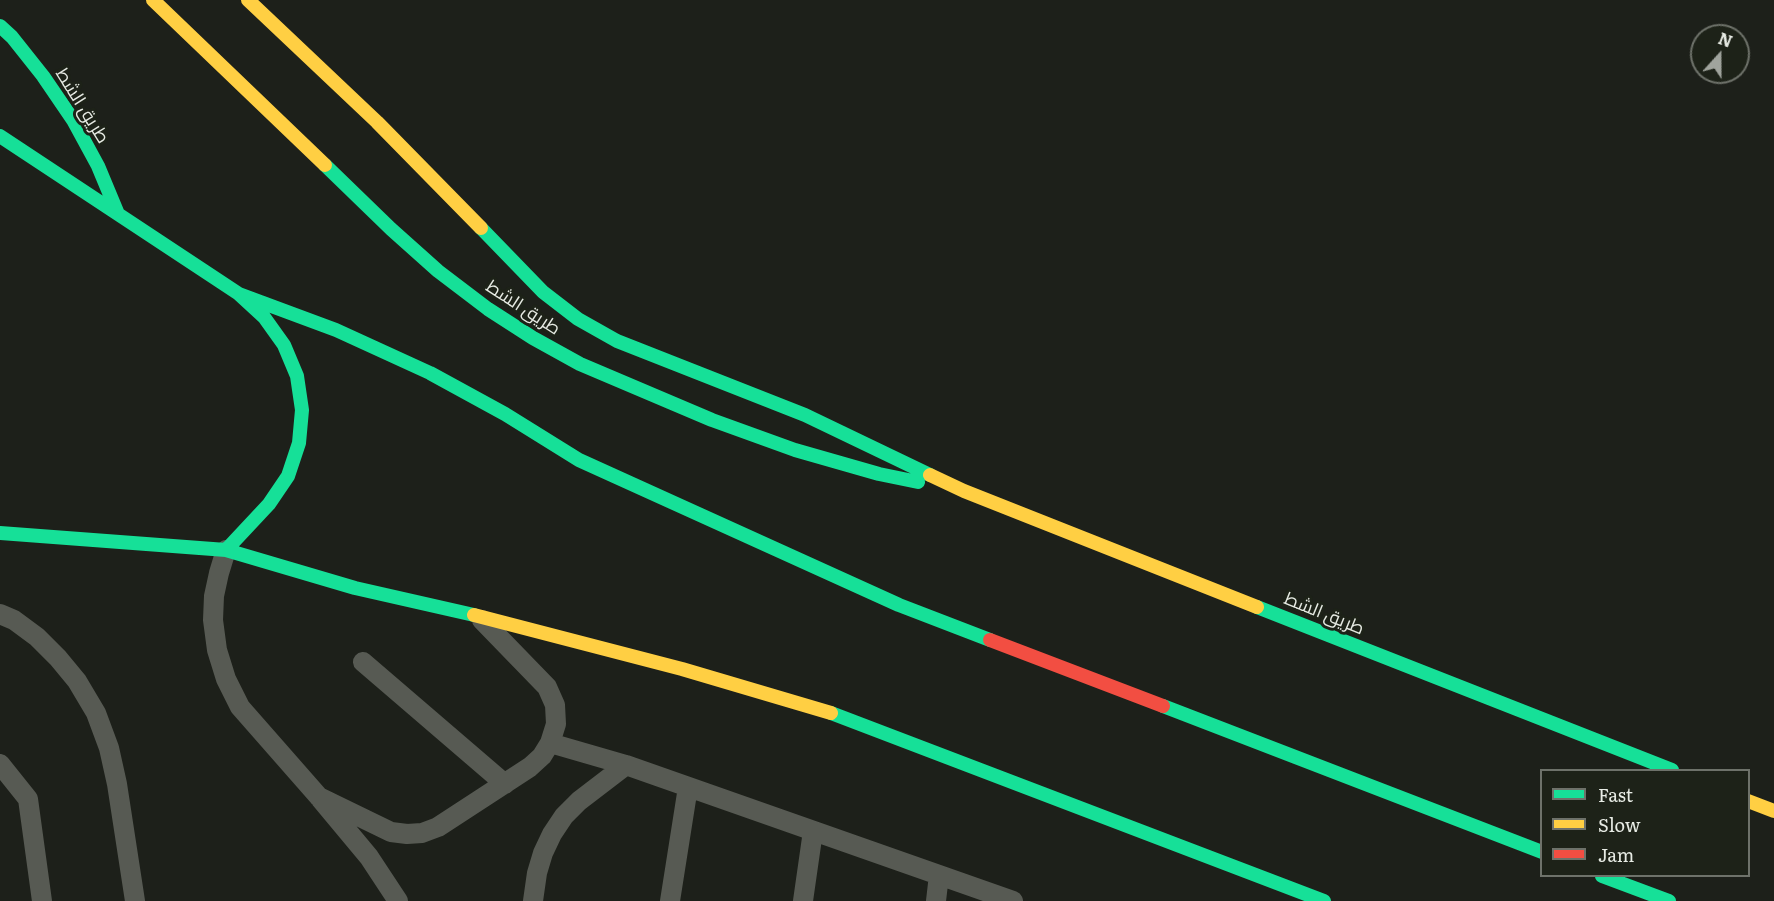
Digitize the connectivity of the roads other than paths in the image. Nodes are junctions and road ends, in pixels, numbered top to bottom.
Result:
1 (153, 0) edge
2 (248, 0) edge
3 (0, 26) edge
4 (0, 136) edge
5 (118, 214) junction
6 (239, 294) junction
7 (963, 491) junction
8 (0, 533) edge
9 (226, 550) junction
10 (0, 614) edge
11 (478, 616) junction
12 (363, 662) dead end
13 (550, 743) junction
14 (0, 764) edge
15 (626, 765) junction
16 (1667, 769) edge
17 (505, 784) junction
18 (688, 788) junction
19 (319, 797) junction
20 (1750, 801) edge
21 (1774, 811) edge
22 (813, 831) junction
23 (1540, 851) edge
24 (939, 875) junction
25 (1605, 877) edge
26 (42, 901) edge
27 (135, 901) edge
28 (398, 901) edge
29 (533, 901) edge
30 (670, 901) edge
31 (803, 901) edge
32 (936, 901) edge
33 (1013, 901) edge
34 (1324, 901) edge
35 (1669, 901) edge

1 - 7 main road, طريق الشط
2 - 7 main road, طريق الشط
3 - 5 main road, طريق الشط
4 - 5 main road
5 - 6 main road
6 - 9 main road
6 - 23 main road
7 - 16 main road, طريق الشط
8 - 9 main road
9 - 11 main road
9 - 19 lane
10 - 27 lane
11 - 13 lane
11 - 34 main road
12 - 17 lane
13 - 15 lane
13 - 17 lane
14 - 26 lane
15 - 18 lane
15 - 29 lane
17 - 19 lane
18 - 22 lane
18 - 30 lane
19 - 28 lane
20 - 21 main road
22 - 24 lane
22 - 31 lane
24 - 32 lane
24 - 33 lane
25 - 35 main road

